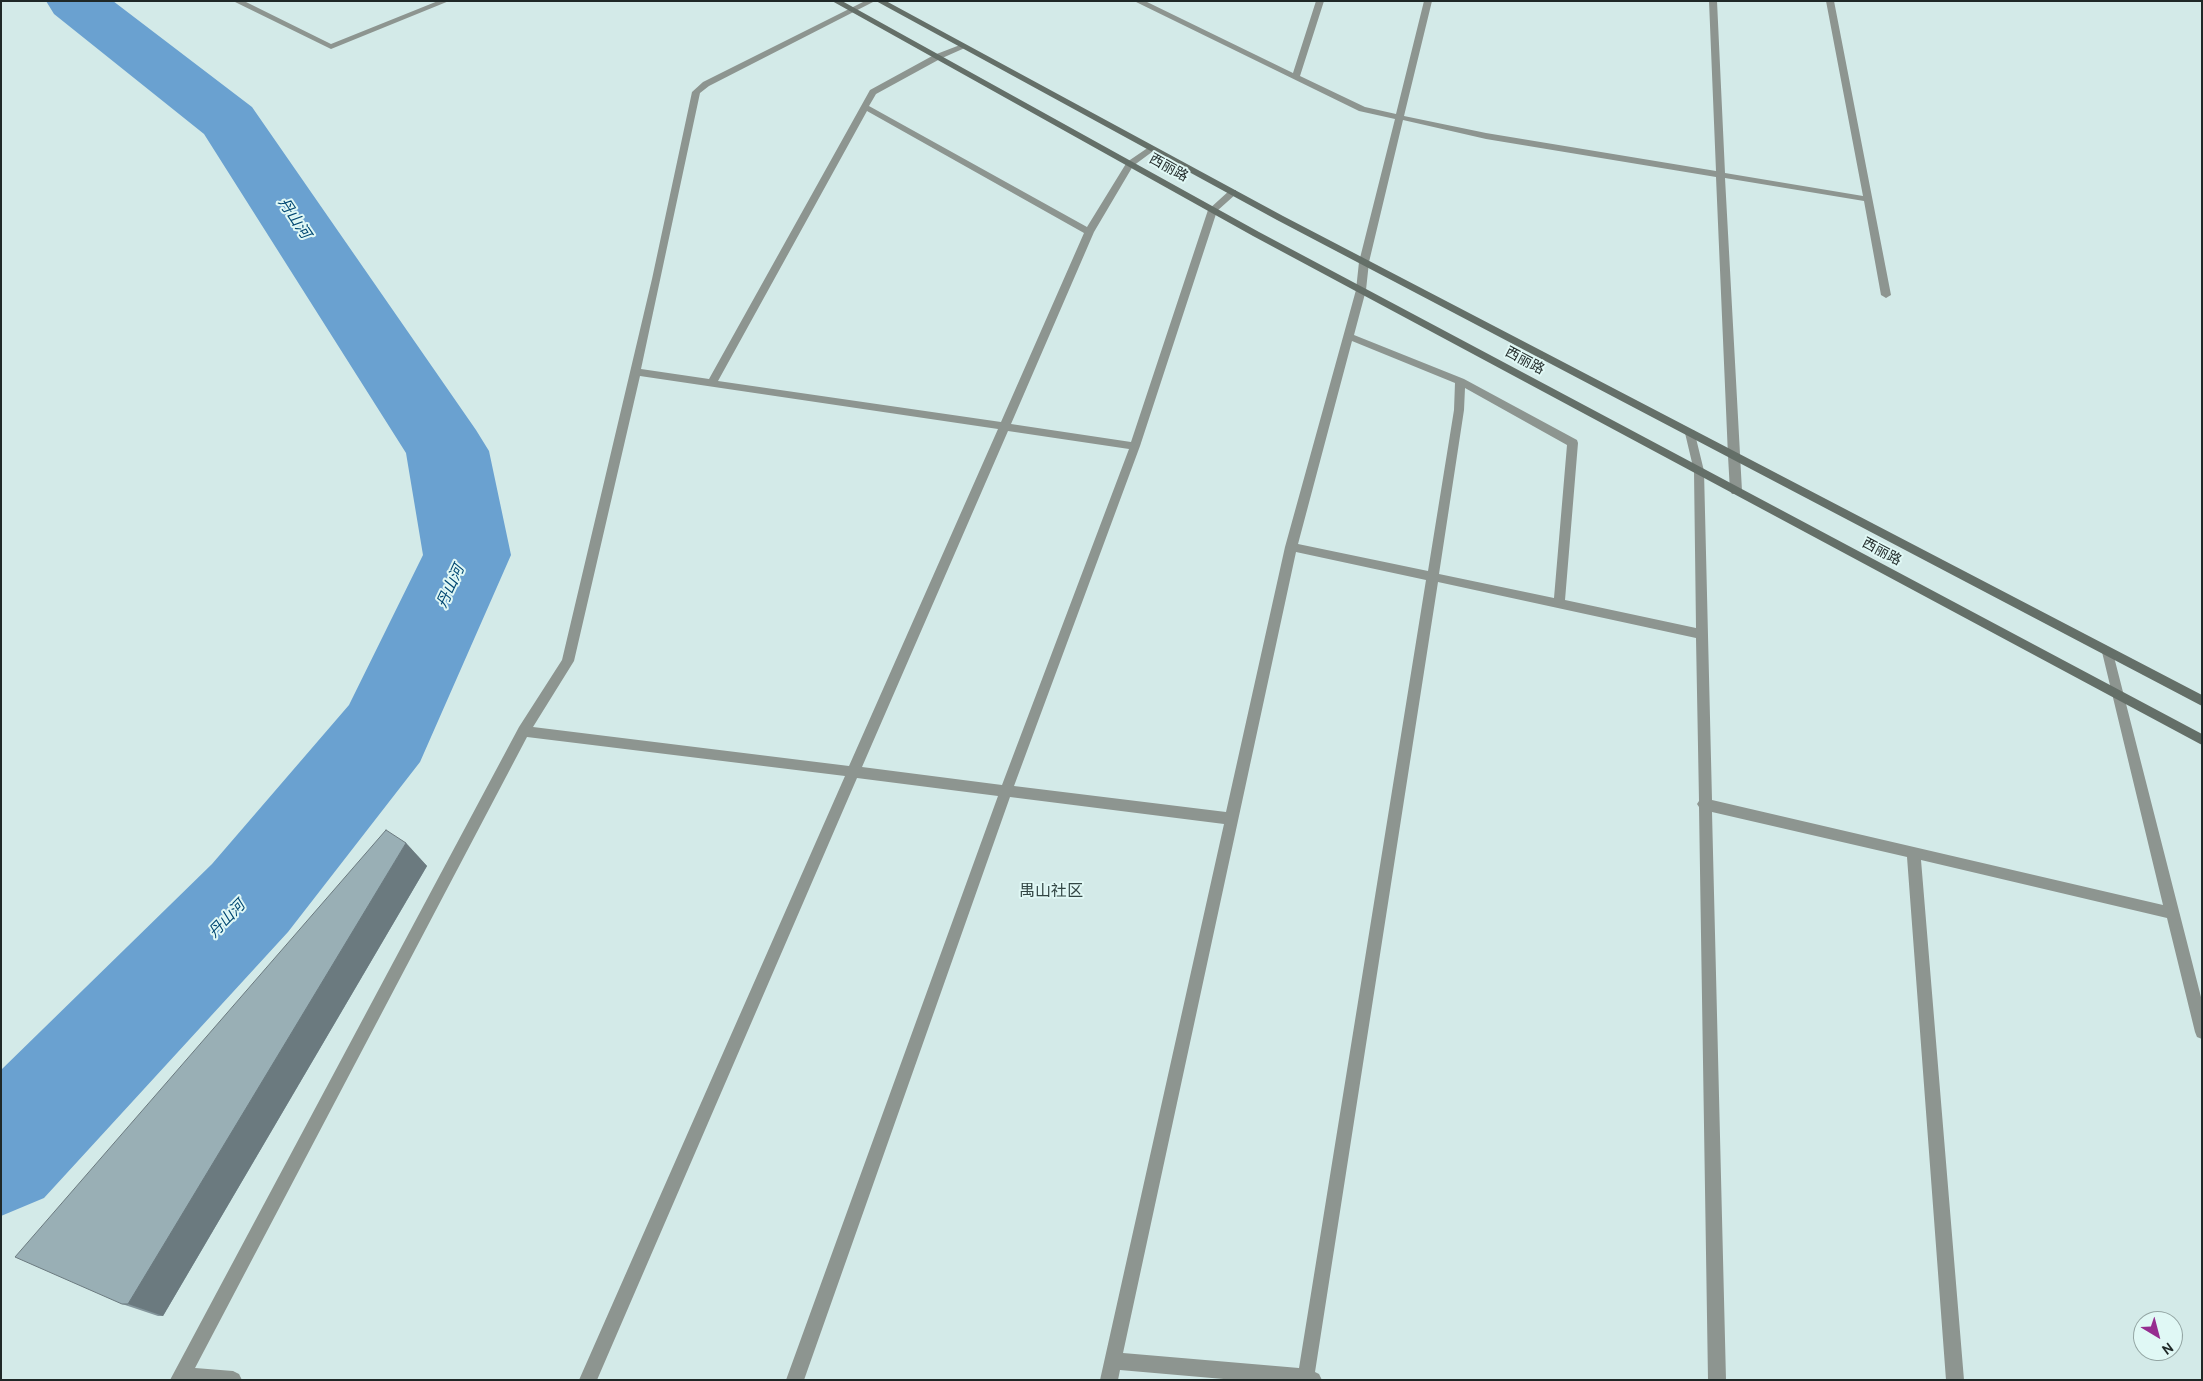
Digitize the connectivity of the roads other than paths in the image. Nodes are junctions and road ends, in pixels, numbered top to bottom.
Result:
1 (237, 1) edge
2 (445, 1) edge
3 (836, 1) edge
4 (871, 1) edge
5 (880, 1) edge
6 (1138, 1) edge
7 (1320, 1) edge
8 (1428, 1) edge
9 (1712, 1) edge
10 (1830, 1) edge
11 (852, 10) junction
12 (963, 47) junction
13 (937, 57) junction
14 (1296, 77) junction
15 (865, 107) junction
16 (1400, 117) junction
17 (1152, 149) junction
18 (1130, 164) junction
19 (1720, 174) junction
20 (1233, 192) junction
21 (1867, 199) junction
22 (1213, 210) junction
23 (1089, 232) junction
24 (1364, 262) junction
25 (1361, 290) junction
26 (1886, 295) dead end
27 (1348, 336) junction
28 (636, 372) junction
29 (1460, 381) junction
30 (712, 383) junction
31 (1004, 427) junction
32 (1690, 433) junction
33 (1135, 446) junction
34 (1733, 456) junction
35 (1699, 471) junction
36 (1736, 491) junction
37 (1291, 547) junction
38 (1432, 577) junction
39 (1559, 604) junction
40 (1702, 634) junction
41 (2108, 652) junction
42 (2118, 696) junction
43 (2202, 701) edge
44 (524, 731) junction
45 (2202, 740) edge
46 (853, 772) junction
47 (1006, 791) junction
48 (1704, 804) junction
49 (1232, 819) junction
50 (1913, 852) junction
51 (2172, 913) junction
52 (2202, 1032) edge
53 (1113, 1360) junction
54 (180, 1377) edge
55 (1310, 1379) edge
56 (233, 1380) edge
57 (588, 1380) edge
58 (795, 1380) edge
59 (1109, 1380) edge
60 (1717, 1380) edge
61 (1955, 1380) edge

1 - 2 street
3 - 11 main road, 西丽路
4 - 11 street
5 - 12 main road, 西丽路
6 - 14 street
7 - 14 street
8 - 16 street
9 - 19 street
10 - 21 street
11 - 13 main road, 西丽路
11 - 28 street
12 - 13 street
12 - 17 main road, 西丽路
13 - 15 street
13 - 18 main road, 西丽路
14 - 16 street
15 - 23 street
15 - 30 street
16 - 19 street
16 - 24 street
17 - 18 street
17 - 20 main road, 西丽路
18 - 22 main road, 西丽路
18 - 23 street
19 - 21 street
19 - 34 street
20 - 22 street
20 - 24 main road, 西丽路
21 - 26 street
22 - 25 main road, 西丽路
22 - 33 street
23 - 31 street
24 - 25 street
24 - 32 main road, 西丽路
25 - 27 street
25 - 35 main road, 西丽路
27 - 29 street
27 - 37 street
28 - 30 street
28 - 44 street
29 - 38 street
29 - 39 street
30 - 31 street
31 - 33 street
31 - 46 street
32 - 34 main road, 西丽路
32 - 35 street
33 - 47 street
34 - 36 street
34 - 41 main road, 西丽路
35 - 36 main road, 西丽路
35 - 40 street
36 - 42 main road, 西丽路
37 - 38 street
37 - 49 street
38 - 39 street
38 - 55 street
39 - 40 street
40 - 48 street
41 - 42 street
41 - 43 main road, 西丽路
42 - 45 main road, 西丽路
42 - 51 street
44 - 46 street
44 - 54 street
46 - 47 street
46 - 57 street
47 - 49 street
47 - 58 street
48 - 50 street
48 - 60 street
49 - 53 street
50 - 51 street
50 - 61 street
51 - 52 street
53 - 55 street
53 - 59 street
54 - 56 street

